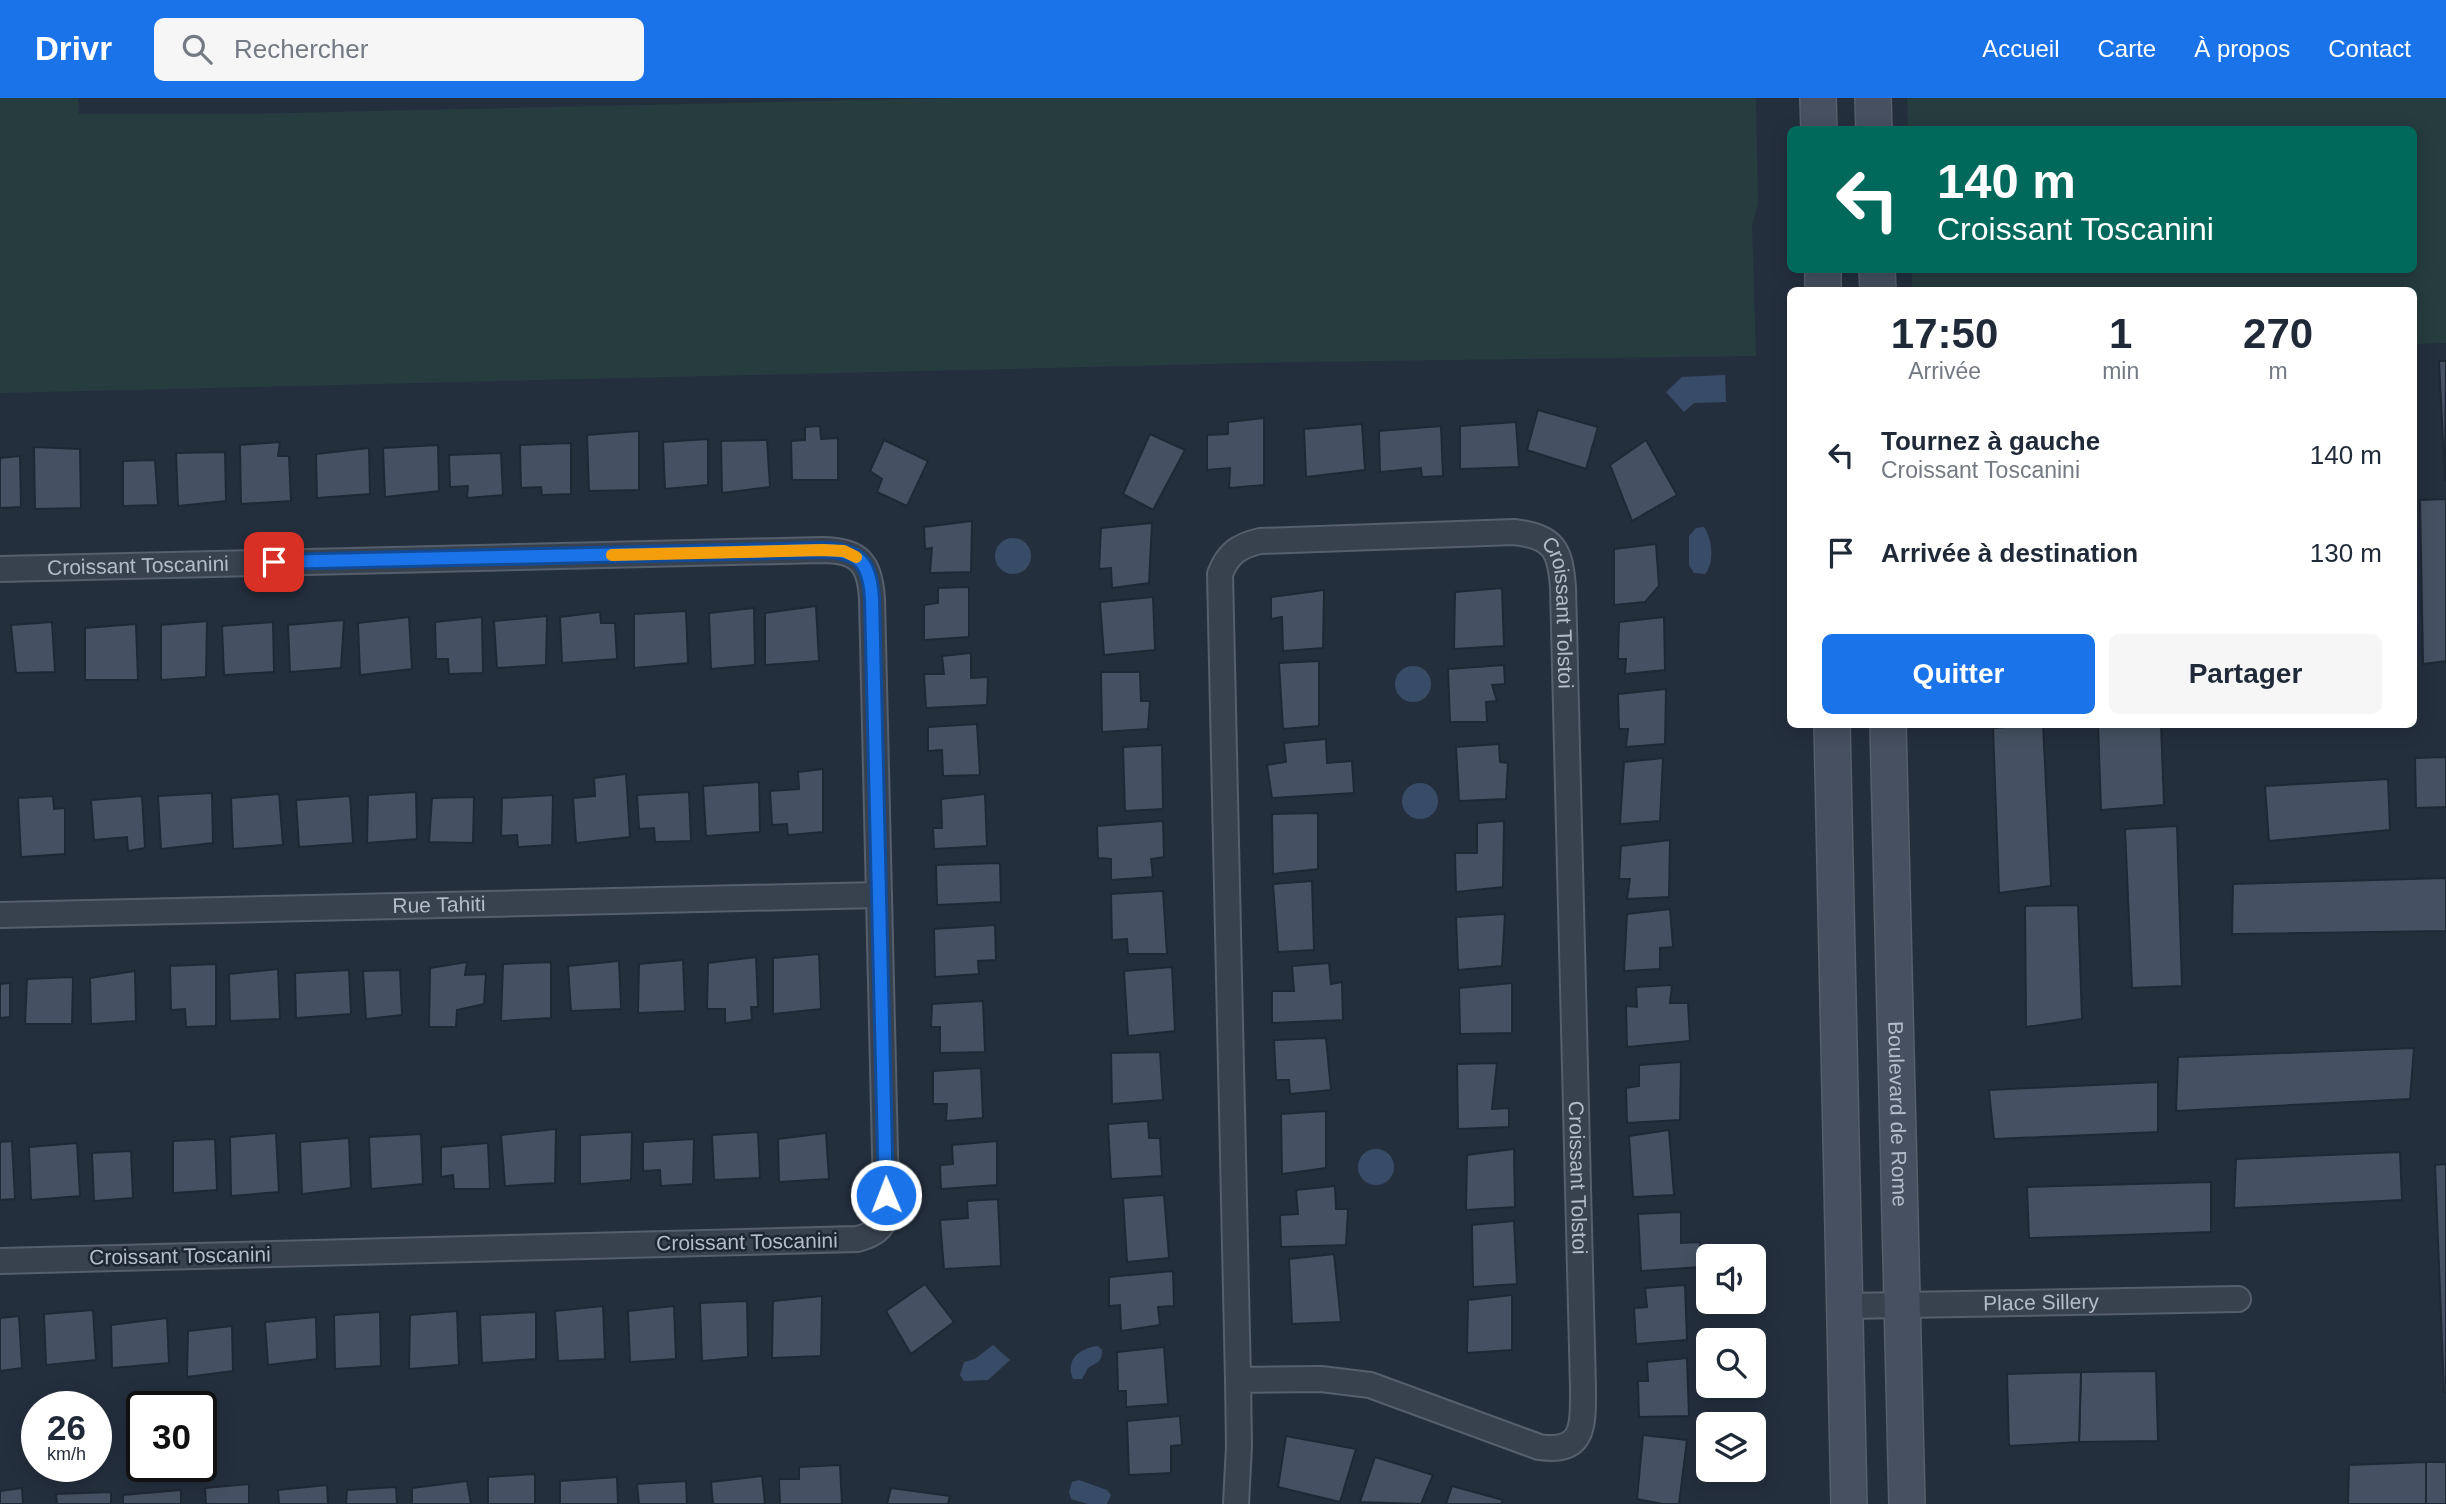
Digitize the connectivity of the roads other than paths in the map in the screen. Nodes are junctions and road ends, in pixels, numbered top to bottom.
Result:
1 (1818, 98) edge
2 (1873, 98) edge
3 (1819, 126) edge
4 (1874, 126) edge
5 (0, 569) edge
6 (1832, 728) edge
7 (1888, 728) edge
8 (879, 895) junction
9 (0, 915) edge
10 (0, 1261) edge
11 (2238, 1298) dead end
12 (1901, 1305) junction
13 (1845, 1306) junction
14 (1238, 1380) junction
15 (1236, 1504) edge
16 (1849, 1504) edge
17 (1907, 1504) edge

1 - 3 main road
2 - 4 main road
5 - 8 street, Croissant Toscanini
6 - 13 main road
7 - 12 main road, Boulevard de Rome
8 - 9 street, Rue Tahiti
8 - 10 street, Croissant Toscanini
11 - 12 street, Place Sillery
12 - 13 street, Place Sillery
12 - 17 main road, Boulevard de Rome
13 - 16 main road
14 - 14 street, Croissant Tolstoi
14 - 15 street, Croissant Tolstoi

